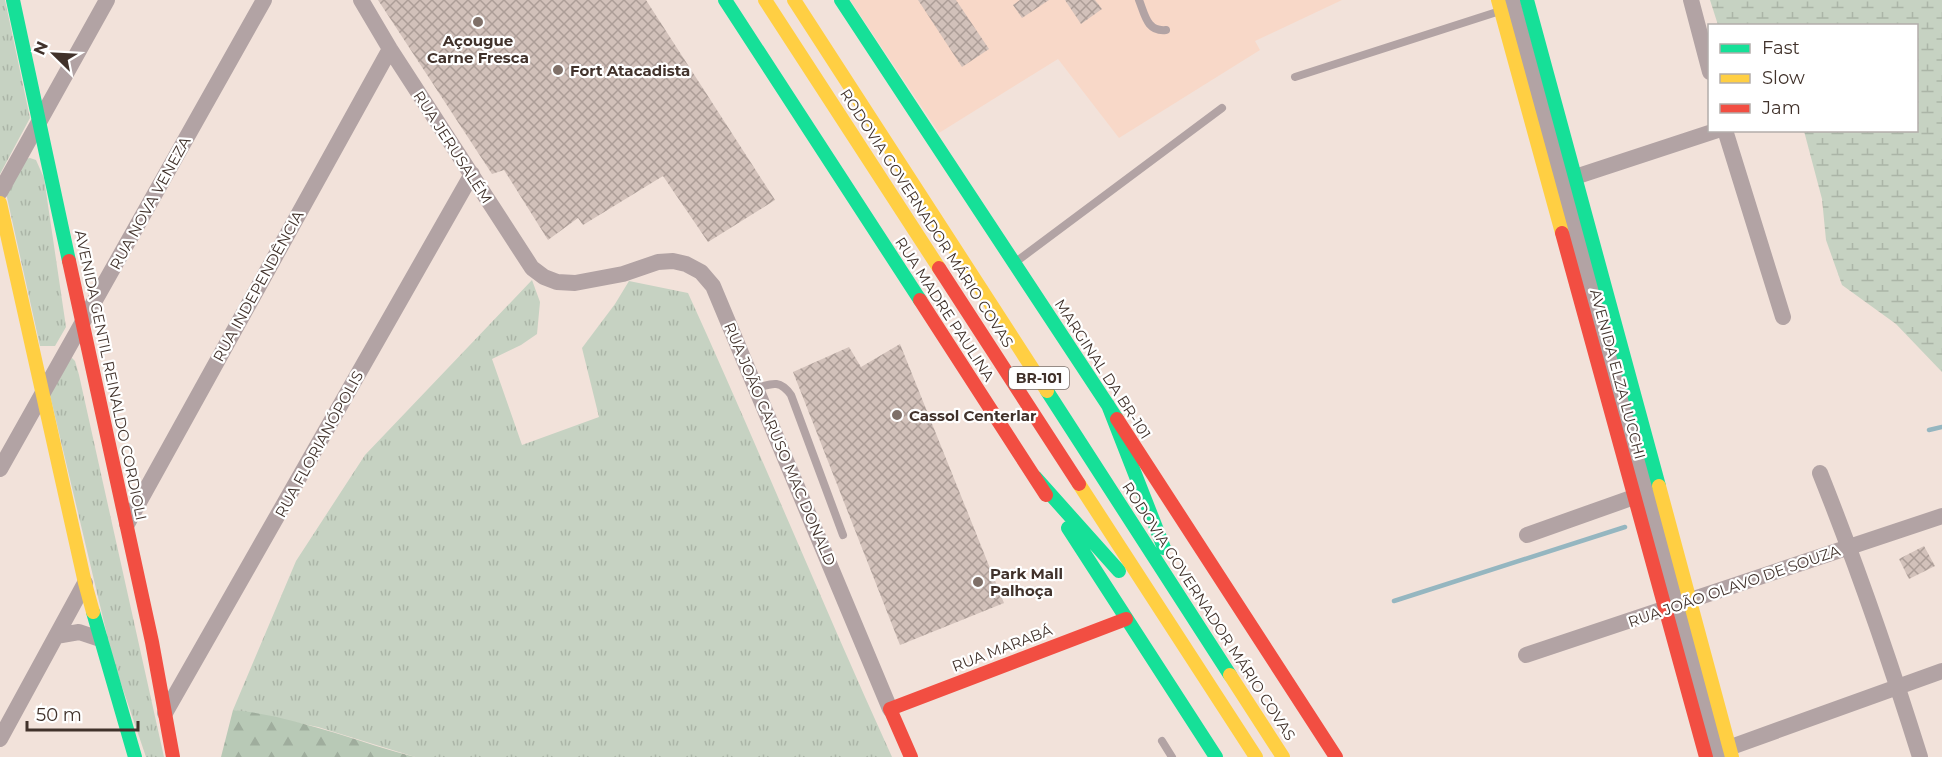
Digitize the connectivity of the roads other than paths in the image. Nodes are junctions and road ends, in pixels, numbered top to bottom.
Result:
1 (14, 0) edge
2 (107, 0) edge
3 (264, 0) edge
4 (361, 0) edge
5 (724, 0) edge
6 (765, 0) edge
7 (794, 0) edge
8 (841, 0) edge
9 (1139, 0) edge
10 (1527, 0) edge
11 (1690, 0) edge
12 (1503, 4) edge
13 (1166, 30) dead end
14 (390, 49) junction
15 (1708, 65) edge
16 (1295, 77) dead end
17 (1222, 108) dead end
18 (40, 121) junction
19 (1712, 132) edge
20 (1726, 132) edge
21 (472, 174) junction
22 (1575, 177) junction
23 (0, 192) edge
24 (0, 203) edge
25 (1014, 263) junction
26 (557, 282) joint
27 (1783, 316) dead end
28 (83, 322) junction
29 (757, 388) junction
30 (43, 393) junction
31 (1108, 405) junction
32 (0, 470) edge
33 (1820, 473) dead end
34 (1035, 477) junction
35 (1634, 496) junction
36 (1942, 516) edge
37 (127, 524) junction
38 (843, 535) dead end
39 (1527, 535) dead end
40 (1849, 547) junction
41 (85, 583) junction
42 (1678, 604) junction
43 (1186, 607) junction
44 (1126, 619) junction
45 (56, 636) junction
46 (100, 639) junction
47 (1183, 641) junction
48 (1526, 655) dead end
49 (1942, 671) edge
50 (1898, 687) junction
51 (890, 709) junction
52 (165, 713) junction
53 (0, 739) edge
54 (1162, 741) dead end
55 (1716, 755) edge
56 (135, 757) edge
57 (173, 757) edge
58 (911, 757) edge
59 (1172, 757) edge
60 (1216, 757) edge
61 (1256, 757) edge
62 (1283, 757) edge
63 (1336, 757) edge
64 (1920, 757) edge

1 - 18 main road, AVENIDA GENTIL REINALDO CORDIOLI
2 - 18 street
3 - 28 street, RUA NOVA VENEZA
4 - 14 street, RUA JERUSALÉM
5 - 34 main road, RUA MADRE PAULINA
6 - 47 main road, RODOVIA GOVERNADOR MÁRIO COVAS / BR-101
7 - 43 main road, RODOVIA GOVERNADOR MÁRIO COVAS / BR-101
8 - 25 main road, MARGINAL DA BR-101
9 - 13 lane
10 - 22 main road, AVENIDA ELZA LUCCHI
11 - 15 street
12 - 16 lane
12 - 35 main road, AVENIDA ELZA LUCCHI
12 - 42 street
14 - 21 street, RUA JERUSALÉM
14 - 37 street, RUA INDEPENDÊNCIA
17 - 25 lane
18 - 23 street
18 - 28 main road, AVENIDA GENTIL REINALDO CORDIOLI
19 - 22 street
20 - 27 street
21 - 26 street, RUA JERUSALÉM
21 - 52 street, RUA FLORIANÓPOLIS
22 - 42 main road, AVENIDA ELZA LUCCHI
24 - 30 main road
25 - 31 main road, MARGINAL DA BR-101
26 - 29 street, RUA JOÃO CARUSO MAC DONALD
28 - 30 street, RUA NOVA VENEZA
28 - 37 main road, AVENIDA GENTIL REINALDO CORDIOLI
29 - 38 lane
29 - 51 street, RUA JOÃO CARUSO MAC DONALD
30 - 32 street, RUA NOVA VENEZA
30 - 41 main road
31 - 43 main road
31 - 63 main road, MARGINAL DA BR-101
33 - 40 street
34 - 44 main road, RUA MADRE PAULINA
34 - 47 main road
35 - 39 street
35 - 42 main road, AVENIDA ELZA LUCCHI
36 - 40 street, RUA JOÃO OLAVO DE SOUZA
37 - 52 main road, AVENIDA GENTIL REINALDO CORDIOLI
40 - 42 street, RUA JOÃO OLAVO DE SOUZA
40 - 50 street
41 - 45 street
41 - 46 main road
42 - 48 street, RUA JOÃO OLAVO DE SOUZA
42 - 55 street
43 - 62 main road, RODOVIA GOVERNADOR MÁRIO COVAS / BR-101
44 - 51 main road, RUA MARABÁ
44 - 60 main road, RUA MADRE PAULINA
45 - 46 street
45 - 53 street
46 - 56 main road
47 - 61 main road, RODOVIA GOVERNADOR MÁRIO COVAS / BR-101
49 - 50 street
50 - 55 street
50 - 64 street
51 - 58 main road, RUA JOÃO CARUSO MAC DONALD
52 - 57 main road, AVENIDA GENTIL REINALDO CORDIOLI
54 - 59 lane

